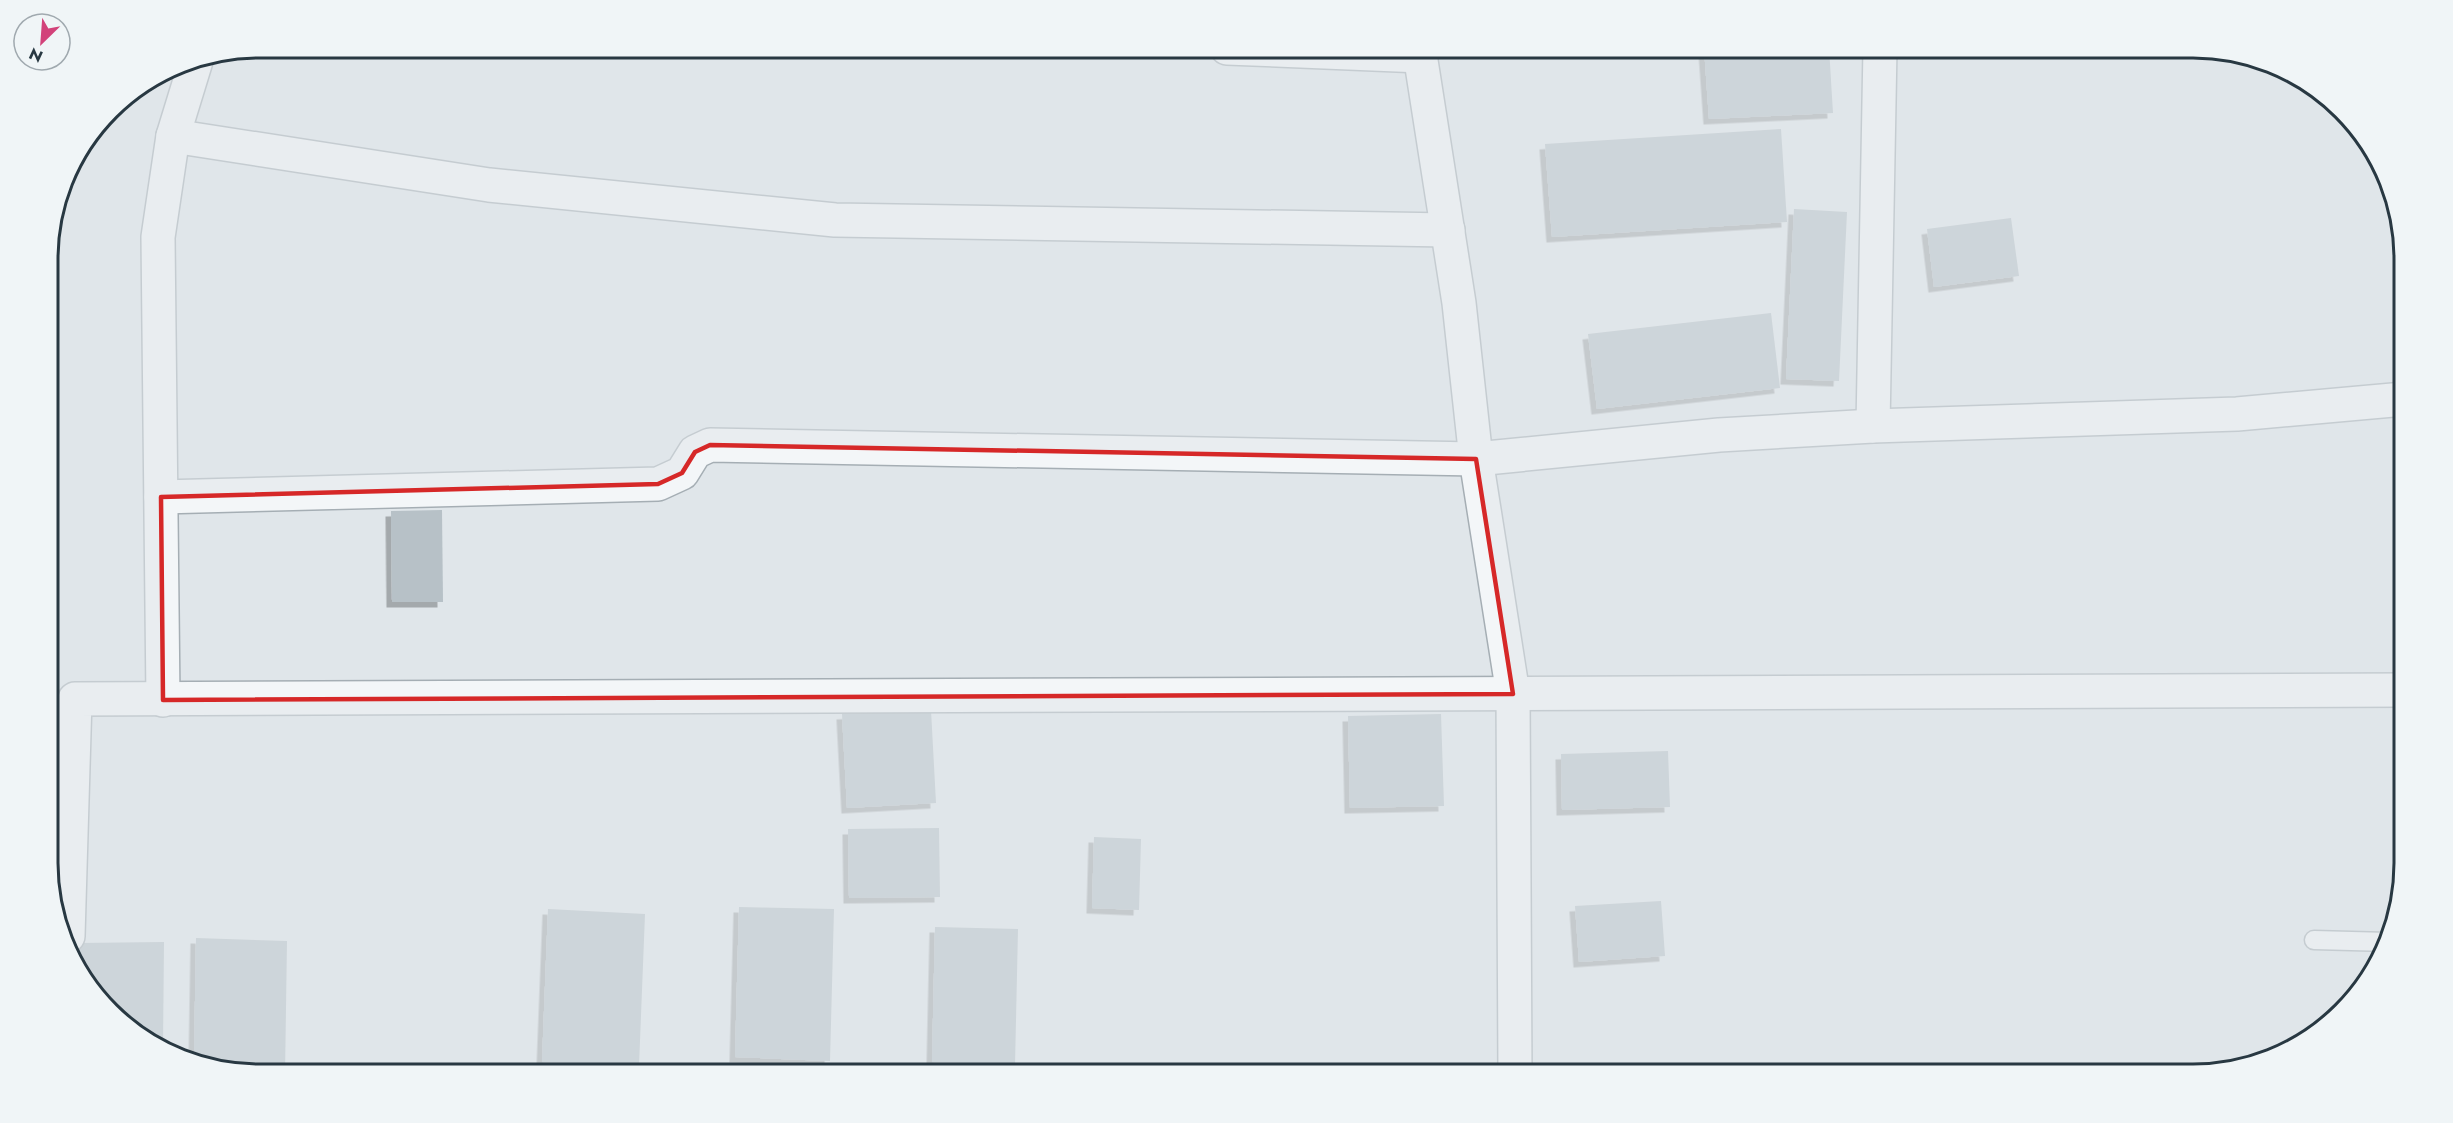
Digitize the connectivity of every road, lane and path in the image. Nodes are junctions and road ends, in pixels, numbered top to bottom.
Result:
1 (1421, 58) edge
2 (1880, 58) edge
3 (193, 70) edge
4 (173, 136) junction
5 (1448, 230) junction
6 (2394, 400) edge
7 (1873, 426) junction
8 (1476, 459) junction
9 (161, 497) junction
10 (2394, 690) edge
11 (1513, 694) junction
12 (163, 700) junction
13 (68, 924) edge
14 (2314, 940) dead end
15 (2378, 942) edge
16 (1515, 1064) edge

1 - 5 street
2 - 7 street
3 - 4 street
4 - 5 street
4 - 9 street
5 - 8 street
6 - 7 street
7 - 8 street
8 - 9 street
8 - 11 street
9 - 12 street
10 - 11 street
11 - 12 street
11 - 16 street
12 - 13 street
14 - 15 lane

